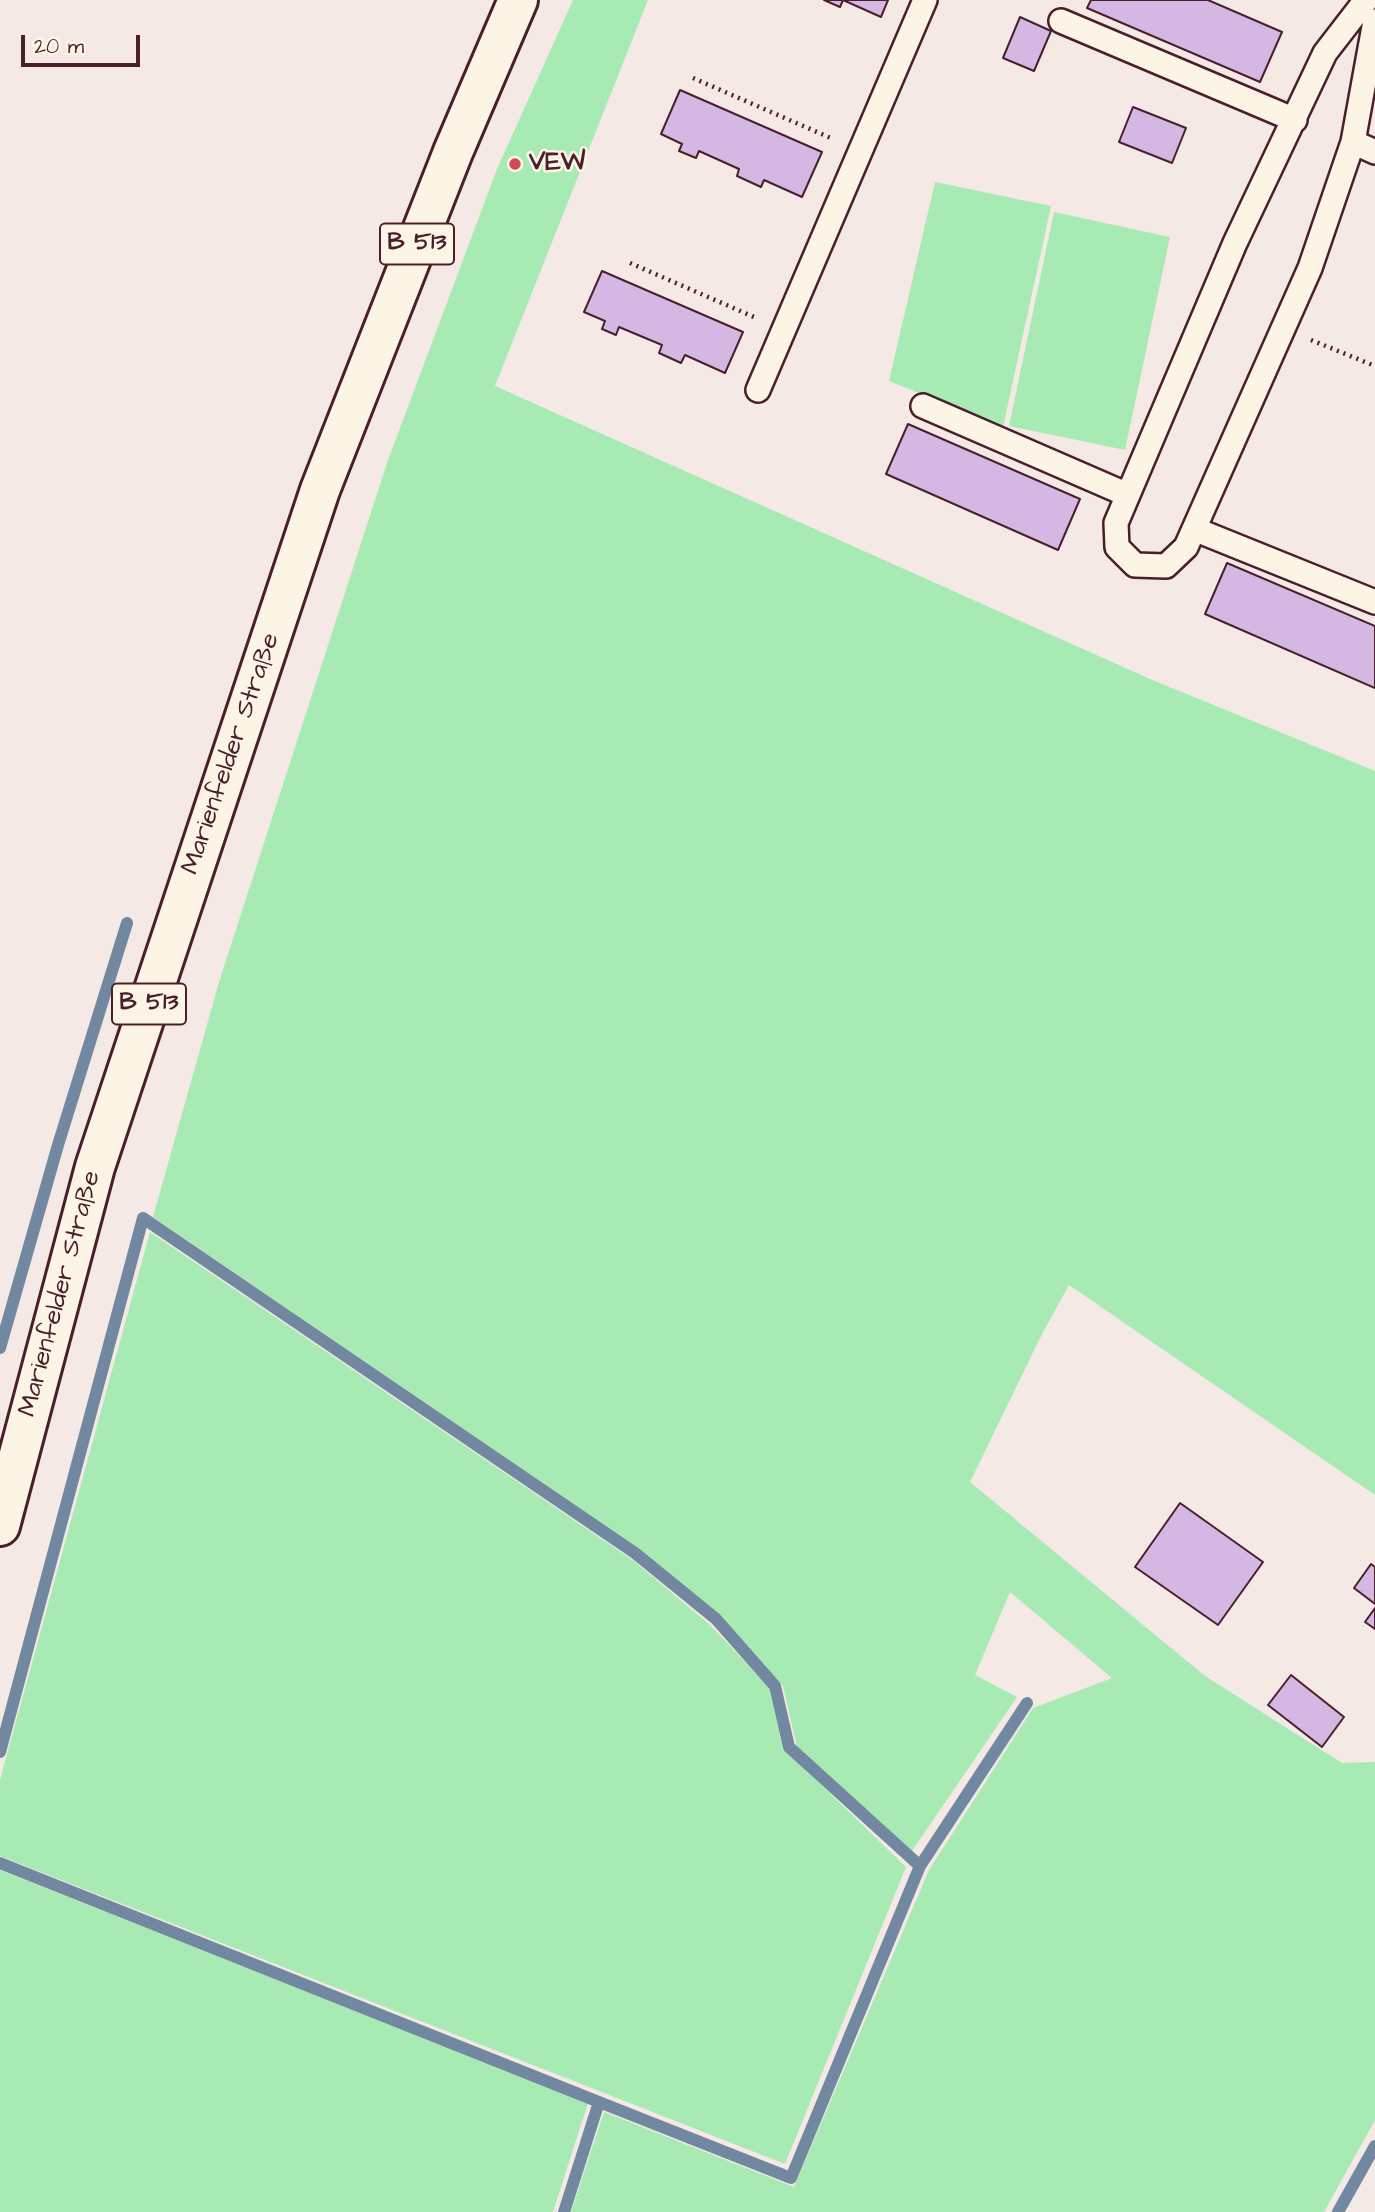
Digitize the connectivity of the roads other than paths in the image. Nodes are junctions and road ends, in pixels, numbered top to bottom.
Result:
1 (518, 0) edge
2 (925, 0) edge
3 (1366, 0) edge
4 (1061, 21) dead end
5 (1375, 21) edge
6 (1295, 120) junction
7 (1353, 142) junction
8 (1375, 152) edge
9 (758, 390) dead end
10 (923, 407) dead end
11 (1128, 495) junction
12 (1194, 529) junction
13 (1375, 602) edge
14 (0, 1526) edge

1 - 14 main road, Marienfelder Straße / B 513
2 - 9 lane
3 - 6 lane
4 - 6 lane
5 - 7 lane
6 - 11 lane
7 - 8 lane
7 - 12 lane
10 - 11 lane
11 - 12 lane
12 - 13 lane

